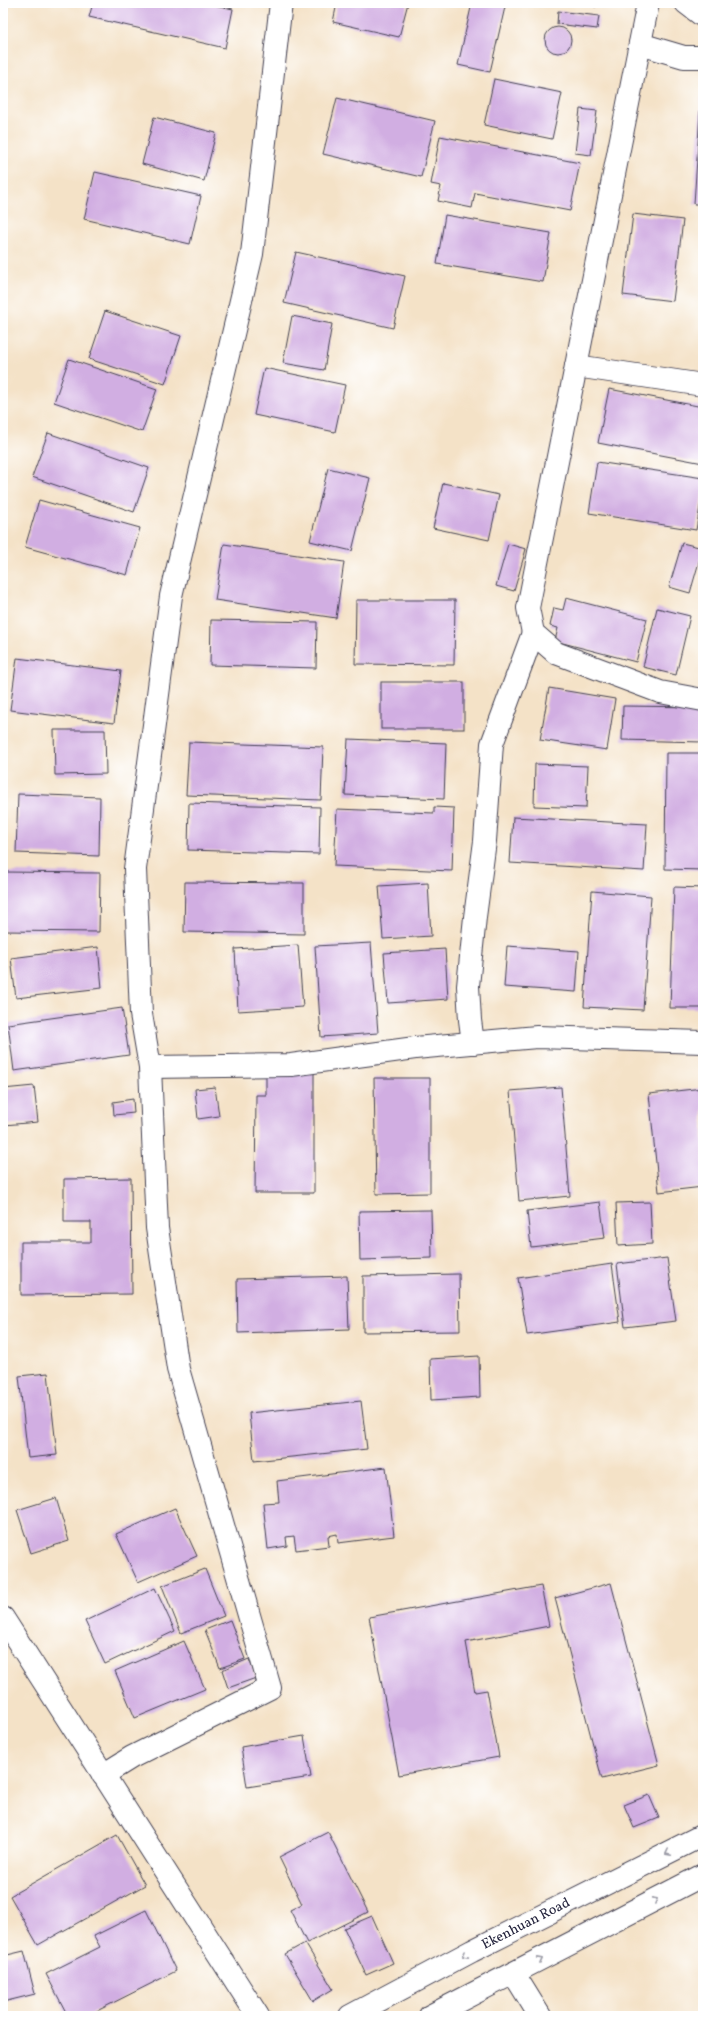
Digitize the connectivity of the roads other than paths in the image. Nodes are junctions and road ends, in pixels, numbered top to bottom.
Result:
1 (282, 3) edge
2 (648, 3) edge
3 (686, 3) edge
4 (703, 16) edge
5 (640, 44) junction
6 (703, 57) edge
7 (576, 366) junction
8 (703, 385) edge
9 (533, 633) junction
10 (703, 700) edge
11 (703, 1042) edge
12 (473, 1043) junction
13 (150, 1067) junction
14 (3, 1618) edge
15 (103, 1775) junction
16 (703, 1835) edge
17 (703, 1875) edge
18 (514, 1974) junction
19 (258, 2016) edge
20 (350, 2016) edge
21 (430, 2016) edge
22 (540, 2016) edge

1 - 13 street
2 - 5 street
3 - 4 street
5 - 6 street
5 - 7 street
7 - 8 street
7 - 9 street
9 - 10 street
9 - 12 street
11 - 12 street
12 - 13 street
13 - 15 street
14 - 15 street
15 - 19 street
16 -> 20 street, Ekenhuan Road
18 -> 17 street
18 - 21 street
18 - 22 street

